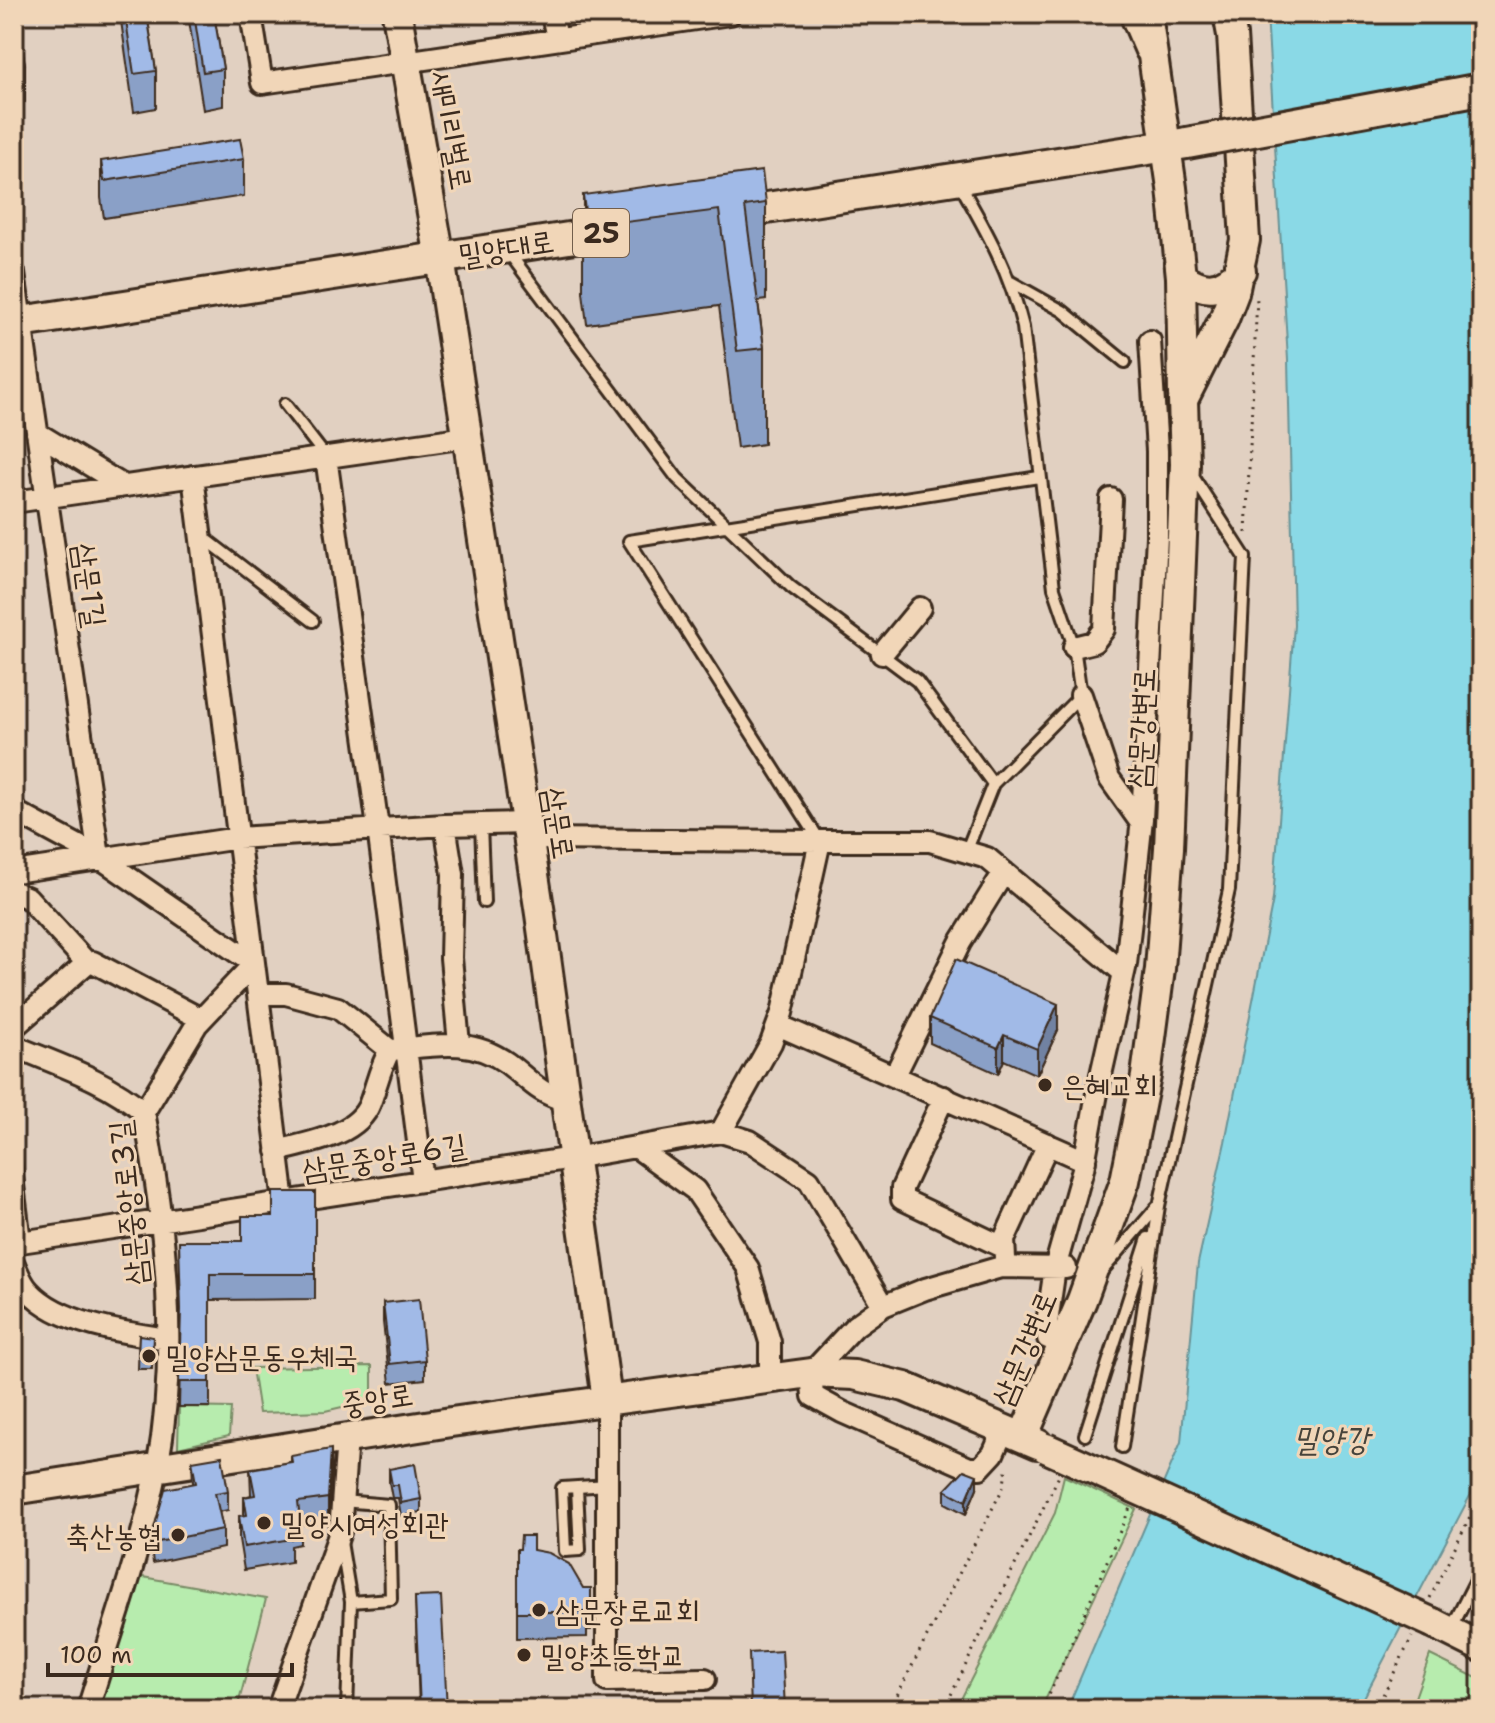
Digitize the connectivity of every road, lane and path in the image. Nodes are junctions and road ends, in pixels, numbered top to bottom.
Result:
1 (251, 14) edge
2 (397, 14) edge
3 (552, 14) edge
4 (730, 14) edge
5 (1130, 14) edge
6 (1147, 14) edge
7 (1228, 14) edge
8 (687, 17) edge
9 (557, 39) junction
10 (405, 62) junction
11 (1154, 65) junction
12 (1481, 89) edge
13 (1176, 145) junction
14 (956, 179) junction
15 (708, 217) edge
16 (646, 226) edge
17 (506, 248) junction
18 (440, 258) junction
19 (1241, 271) junction
20 (14, 273) edge
21 (1181, 277) junction
22 (1011, 282) junction
23 (18, 323) edge
24 (1150, 341) dead end
25 (1125, 362) dead end
26 (1183, 400) junction
27 (285, 404) dead end
28 (37, 433) junction
29 (467, 437) junction
30 (326, 457) junction
31 (1185, 464) junction
32 (193, 476) junction
33 (1039, 477) junction
34 (124, 486) junction
35 (47, 498) junction
36 (1111, 499) dead end
37 (14, 502) edge
38 (727, 526) junction
39 (200, 535) junction
40 (920, 608) dead end
41 (313, 621) dead end
42 (1074, 647) junction
43 (882, 654) junction
44 (1081, 695) junction
45 (993, 784) junction
46 (14, 811) edge
47 (1141, 823) junction
48 (481, 824) junction
49 (445, 825) junction
50 (378, 828) junction
51 (525, 831) junction
52 (238, 838) junction
53 (820, 841) junction
54 (966, 852) junction
55 (99, 857) junction
56 (14, 872) edge
57 (1004, 872) junction
58 (14, 892) edge
59 (484, 902) dead end
60 (87, 963) junction
61 (254, 964) junction
62 (1124, 973) junction
63 (258, 994) junction
64 (201, 1019) junction
65 (778, 1025) junction
66 (14, 1027) edge
67 (459, 1044) junction
68 (14, 1046) edge
69 (398, 1049) junction
70 (895, 1075) junction
71 (944, 1097) junction
72 (565, 1100) junction
73 (144, 1112) junction
74 (721, 1132) junction
75 (1048, 1144) junction
76 (636, 1147) junction
77 (277, 1151) junction
78 (14, 1153) edge
79 (573, 1158) junction
80 (1085, 1161) junction
81 (423, 1181) junction
82 (284, 1202) junction
83 (1159, 1206) junction
84 (163, 1220) junction
85 (20, 1242) edge
86 (1004, 1257) junction
87 (14, 1264) edge
88 (1061, 1268) junction
89 (1085, 1291) junction
90 (883, 1306) junction
91 (168, 1339) junction
92 (1063, 1344) junction
93 (811, 1373) junction
94 (770, 1379) junction
95 (607, 1400) junction
96 (1085, 1435) dead end
97 (1021, 1436) junction
98 (347, 1438) junction
99 (1122, 1447) dead end
100 (157, 1468) junction
101 (1060, 1475) dead end
102 (608, 1485) junction
103 (577, 1488) junction
104 (14, 1490) edge
105 (342, 1501) junction
106 (1130, 1508) dead end
107 (340, 1532) junction
108 (1481, 1570) edge
109 (351, 1602) junction
110 (1441, 1628) junction
111 (1481, 1647) edge
112 (705, 1679) dead end
113 (88, 1709) edge
114 (278, 1709) edge
115 (347, 1709) edge
116 (890, 1709) edge
117 (944, 1709) edge
118 (1043, 1709) edge

1 - 10 street
2 - 10 street, 새미리벌로
3 - 9 street
4 - 8 street
5 - 11 street
6 - 11 street
7 - 19 street, 삼문강변로
8 - 9 street
9 - 10 street
10 - 18 street, 새미리벌로
11 - 13 street
12 - 13 main road, bridge
13 - 14 main road
13 - 21 street
14 - 15 main road
14 - 22 lane
16 - 17 main road, 밀양대로 / 25
17 - 18 main road, 밀양대로 / 25
17 - 38 lane
18 - 23 main road, 밀양대로 / 25
18 - 29 street, 삼문로
19 - 21 street
19 - 26 street, 삼문강변로
20 - 23 street, 삼문1길
21 - 26 street
22 - 25 lane
22 - 33 lane
23 - 28 street, 삼문1길
24 - 47 street
26 - 31 street, 삼문강변로
27 - 30 lane
28 - 34 street
28 - 35 street, 삼문1길
29 - 30 street
29 - 51 street, 삼문로
30 - 32 street
30 - 50 street
31 - 83 lane
31 - 89 street, 삼문강변로
32 - 34 street
32 - 39 street
33 - 38 lane
33 - 42 lane
34 - 35 street
35 - 37 street
35 - 55 street, 삼문1길
36 - 42 street
38 - 43 lane
38 - 53 lane
39 - 41 lane
39 - 52 street
40 - 43 street
42 - 44 lane
43 - 45 lane
44 - 45 lane
44 - 47 street
45 - 54 lane
46 - 55 street
47 - 62 street
48 - 49 street
48 - 51 street
48 - 59 lane
49 - 50 street
49 - 67 street
50 - 52 street
50 - 69 street
51 - 53 street
51 - 72 street, 삼문로
52 - 55 street
52 - 61 street
53 - 54 street
53 - 65 street
54 - 57 street
55 - 56 street
55 - 61 street
57 - 62 street
57 - 70 street
58 - 60 street
60 - 64 street
60 - 66 street
61 - 63 street
61 - 64 street, 삼문중앙로3길
62 - 80 street
63 - 69 street
63 - 77 street
64 - 73 street, 삼문중앙로3길
65 - 70 street
65 - 74 street
67 - 69 street
67 - 72 street
68 - 73 street
69 - 77 street
69 - 81 street
70 - 71 street
71 - 75 street
71 - 86 street
72 - 79 street, 삼문로
73 - 84 street, 삼문중앙로3길
74 - 76 street, 삼문중앙로6길
74 - 90 street
75 - 80 street
75 - 86 street
76 - 79 street, 삼문중앙로6길
76 - 94 street
77 - 82 street
78 - 85 lane
79 - 81 street, 삼문중앙로6길
79 - 95 street, 삼문로
80 - 88 street
81 - 82 street, 삼문중앙로6길
82 - 84 street, 삼문중앙로6길
83 - 89 lane
83 - 96 lane
83 - 99 lane
84 - 85 street, 삼문중앙로6길
84 - 91 street, 삼문중앙로3길
86 - 88 street
86 - 90 street
87 - 91 street
88 - 92 street
89 - 92 street, 삼문강변로
90 - 93 street
91 - 100 street, 삼문중앙로3길
92 - 97 street, 삼문강변로
93 - 94 street, 중앙로
93 - 97 street, 중앙로
93 - 97 street
94 - 95 street, 중앙로
95 - 98 street, 중앙로
95 - 102 street
97 - 110 street, 중앙로, bridge
97 - 116 path
98 - 100 street, 중앙로
98 - 105 street
100 - 104 street, 중앙로
100 - 113 street
101 - 117 path
102 - 103 lane
102 - 112 street
103 - 103 lane
105 - 107 street
105 - 109 lane
106 - 118 path
107 - 109 lane
107 - 114 street
108 - 110 lane
109 - 115 lane
110 - 111 street

